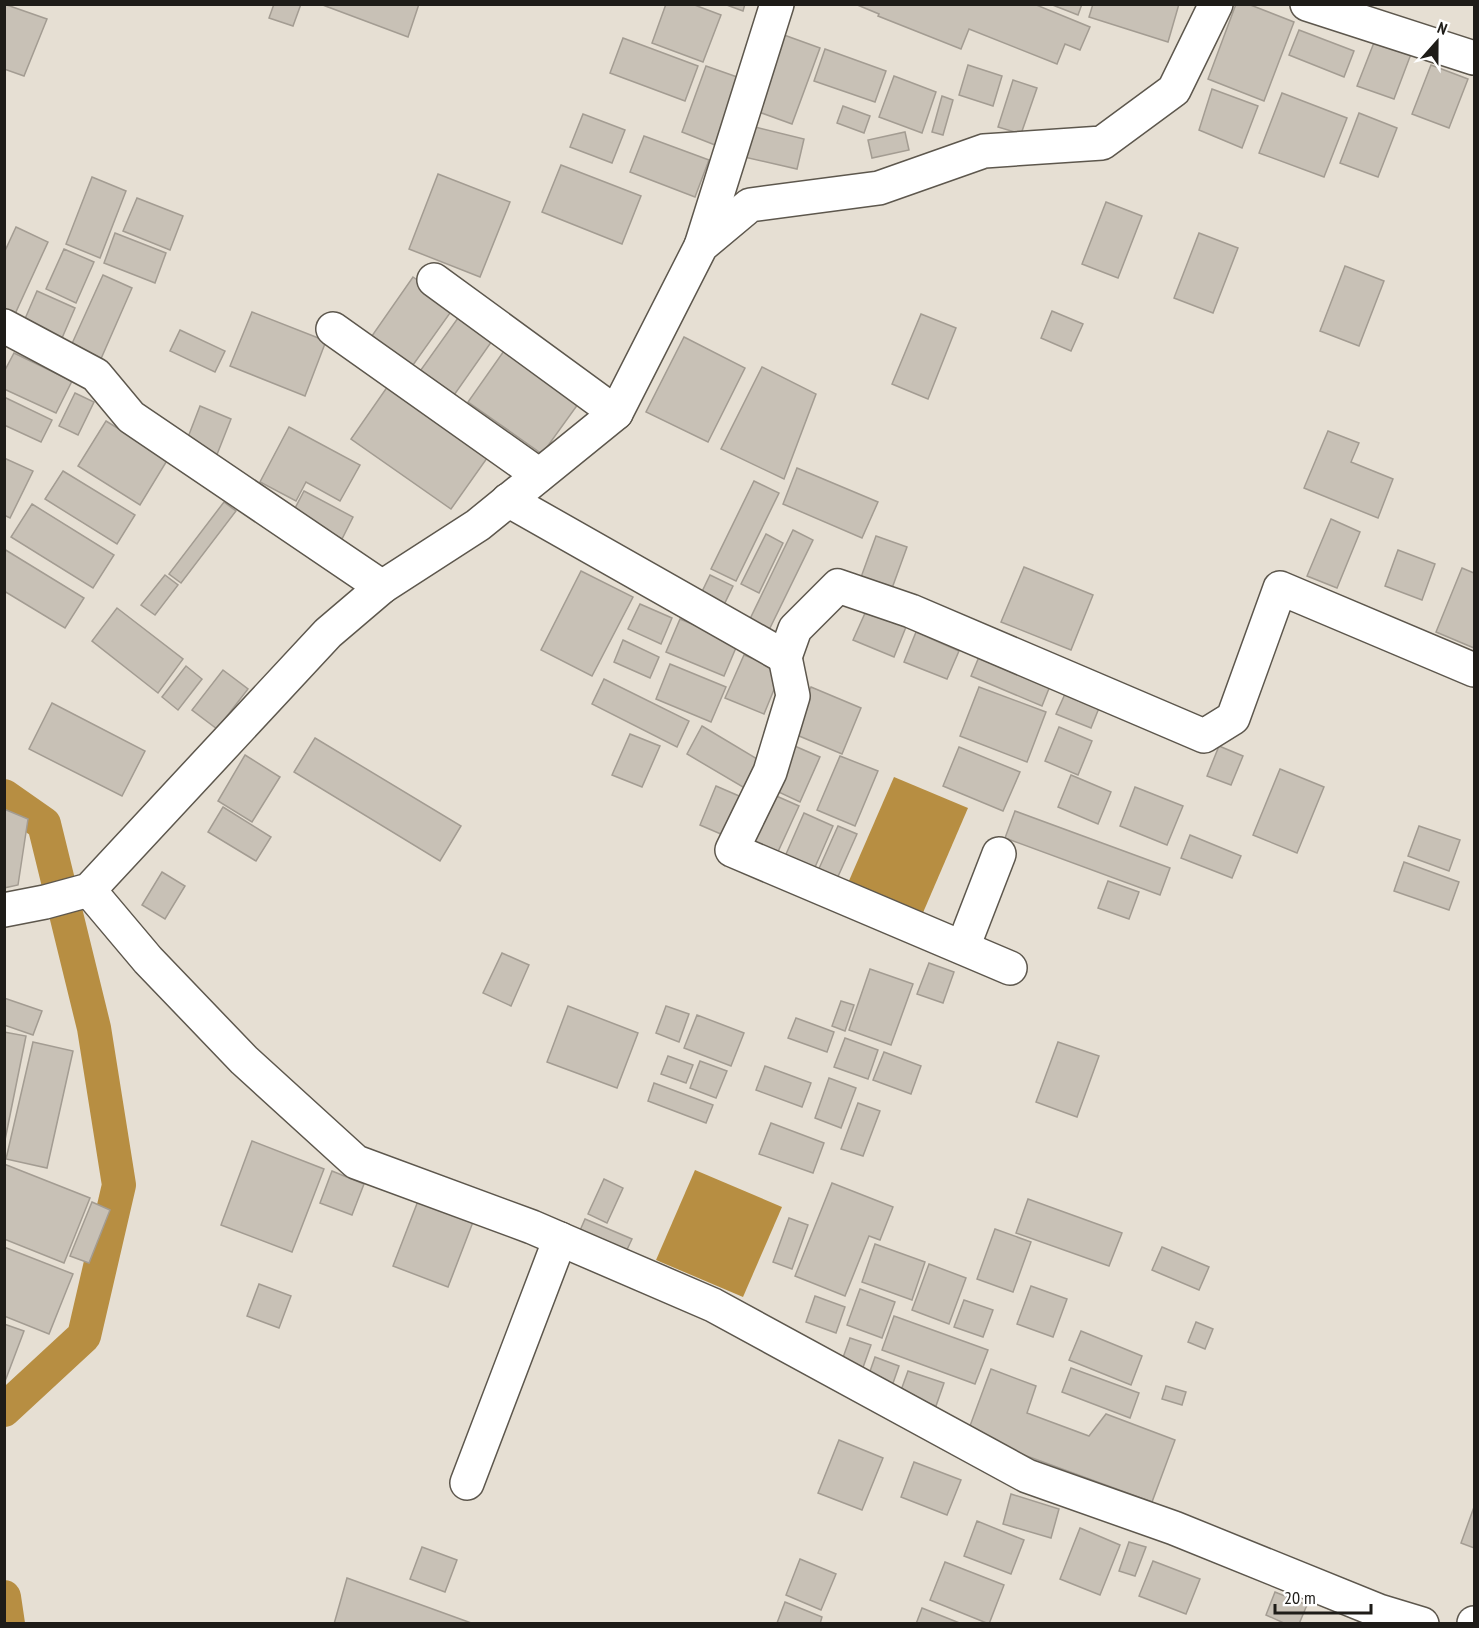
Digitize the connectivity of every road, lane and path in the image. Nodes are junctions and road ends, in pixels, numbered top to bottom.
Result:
1 (777, 4) edge
2 (1216, 4) edge
3 (1306, 4) edge
4 (1474, 58) edge
5 (701, 246) junction
6 (434, 280) dead end
7 (4, 326) edge
8 (333, 329) dead end
9 (616, 413) junction
10 (539, 475) junction
11 (508, 500) junction
12 (382, 587) junction
13 (785, 657) junction
14 (1474, 670) edge
15 (999, 854) dead end
16 (68, 896) junction
17 (4, 910) edge
18 (963, 947) junction
19 (1010, 968) dead end
20 (560, 1239) junction
21 (467, 1483) dead end
22 (1422, 1623) edge

1 - 5 street
2 - 5 street
3 - 4 street
5 - 9 street
6 - 9 street
7 - 12 street
8 - 10 street
9 - 10 street
10 - 11 street
11 - 12 street
11 - 13 street
12 - 16 street
13 - 14 street
13 - 18 street
15 - 18 street
16 - 17 street
16 - 20 street
18 - 19 street
20 - 21 street
20 - 22 street

